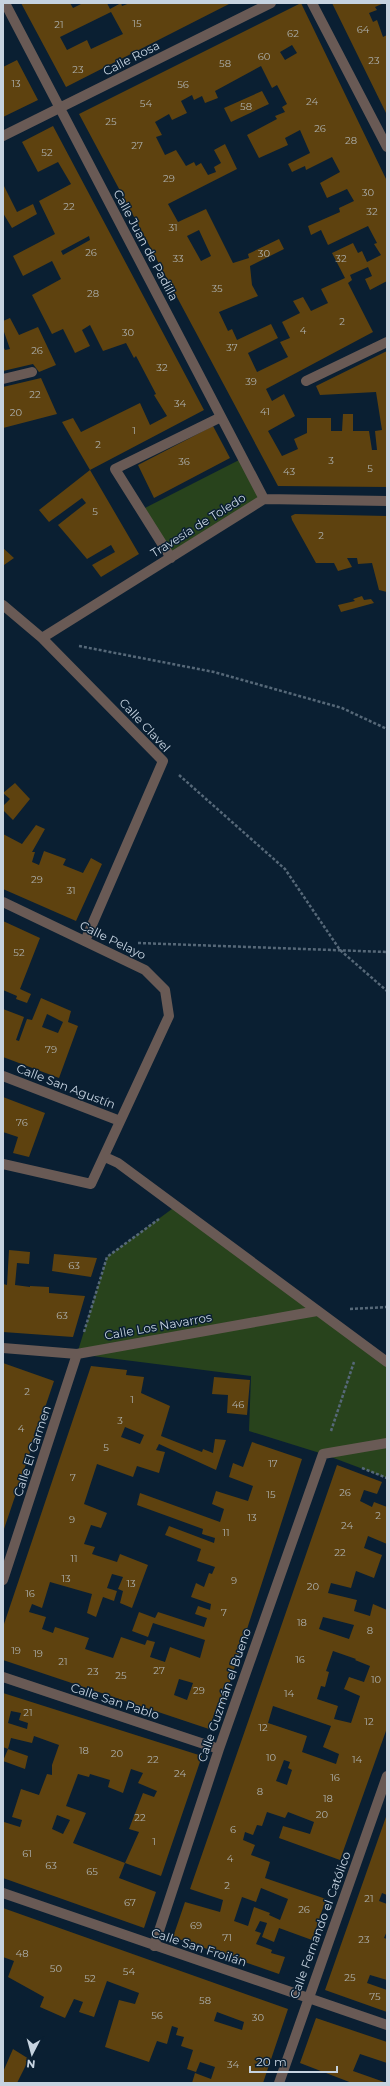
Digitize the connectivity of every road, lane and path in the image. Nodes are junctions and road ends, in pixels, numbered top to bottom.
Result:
1 (5, 3) edge
2 (270, 3) edge
3 (312, 3) edge
4 (60, 109) junction
5 (3, 136) edge
6 (387, 147) edge
7 (387, 342) edge
8 (32, 372) dead end
9 (3, 379) edge
10 (306, 382) dead end
11 (221, 417) junction
12 (264, 499) junction
13 (387, 502) edge
14 (171, 558) junction
15 (3, 605) edge
16 (42, 638) junction
17 (387, 729) edge
18 (163, 761) junction
19 (3, 902) edge
20 (85, 941) junction
21 (133, 942) dead end
22 (340, 950) junction
23 (387, 952) edge
24 (387, 991) edge
25 (3, 1076) edge
26 (120, 1121) junction
27 (105, 1157) junction
28 (3, 1164) edge
29 (176, 1206) junction
30 (317, 1311) junction
31 (361, 1343) junction
32 (3, 1348) edge
33 (77, 1354) junction
34 (387, 1362) edge
35 (387, 1443) edge
36 (323, 1454) junction
37 (3, 1580) edge
38 (3, 1677) edge
39 (219, 1749) junction
40 (387, 1776) edge
41 (3, 1893) edge
42 (154, 1946) junction
43 (308, 1997) junction
44 (387, 2025) edge
45 (279, 2083) edge

1 - 4 street, Calle Juan de Padilla
2 - 4 street, Calle Rosa
3 - 6 street
4 - 5 street, Calle Rosa
4 - 11 street, Calle Juan de Padilla
7 - 10 street
8 - 9 street
11 - 12 street, Calle Juan de Padilla
11 - 14 street
12 - 13 street, Travesía de Toledo
12 - 14 street, Travesía de Toledo
14 - 16 street, Travesía de Toledo
15 - 16 street, Calle Clavel
16 - 17 path
16 - 18 street, Calle Clavel
18 - 20 street, Calle Clavel
18 - 22 path
19 - 20 street, Calle Pelayo
20 - 26 street, Calle Pelayo
21 - 22 path
22 - 23 path
22 - 24 path
25 - 26 street, Calle San Agustín
26 - 27 street, Calle Pelayo
27 - 28 street, Calle Pelayo
27 - 29 street
29 - 30 street
29 - 33 path
30 - 31 street
30 - 33 street, Calle Los Navarros
31 - 34 street
31 - 36 path
32 - 33 street, Calle Los Navarros
33 - 37 street, Calle El Carmen
35 - 36 street
36 - 39 street, Calle Guzmán el Bueno
38 - 39 street, Calle San Pablo
39 - 42 street, Calle Guzmán el Bueno
40 - 43 street, Calle Fernando el Católico
41 - 42 street, Calle San Froilán
42 - 43 street, Calle San Froilán
43 - 44 street, Calle San Froilán
43 - 45 street, Calle Fernando el Católico

